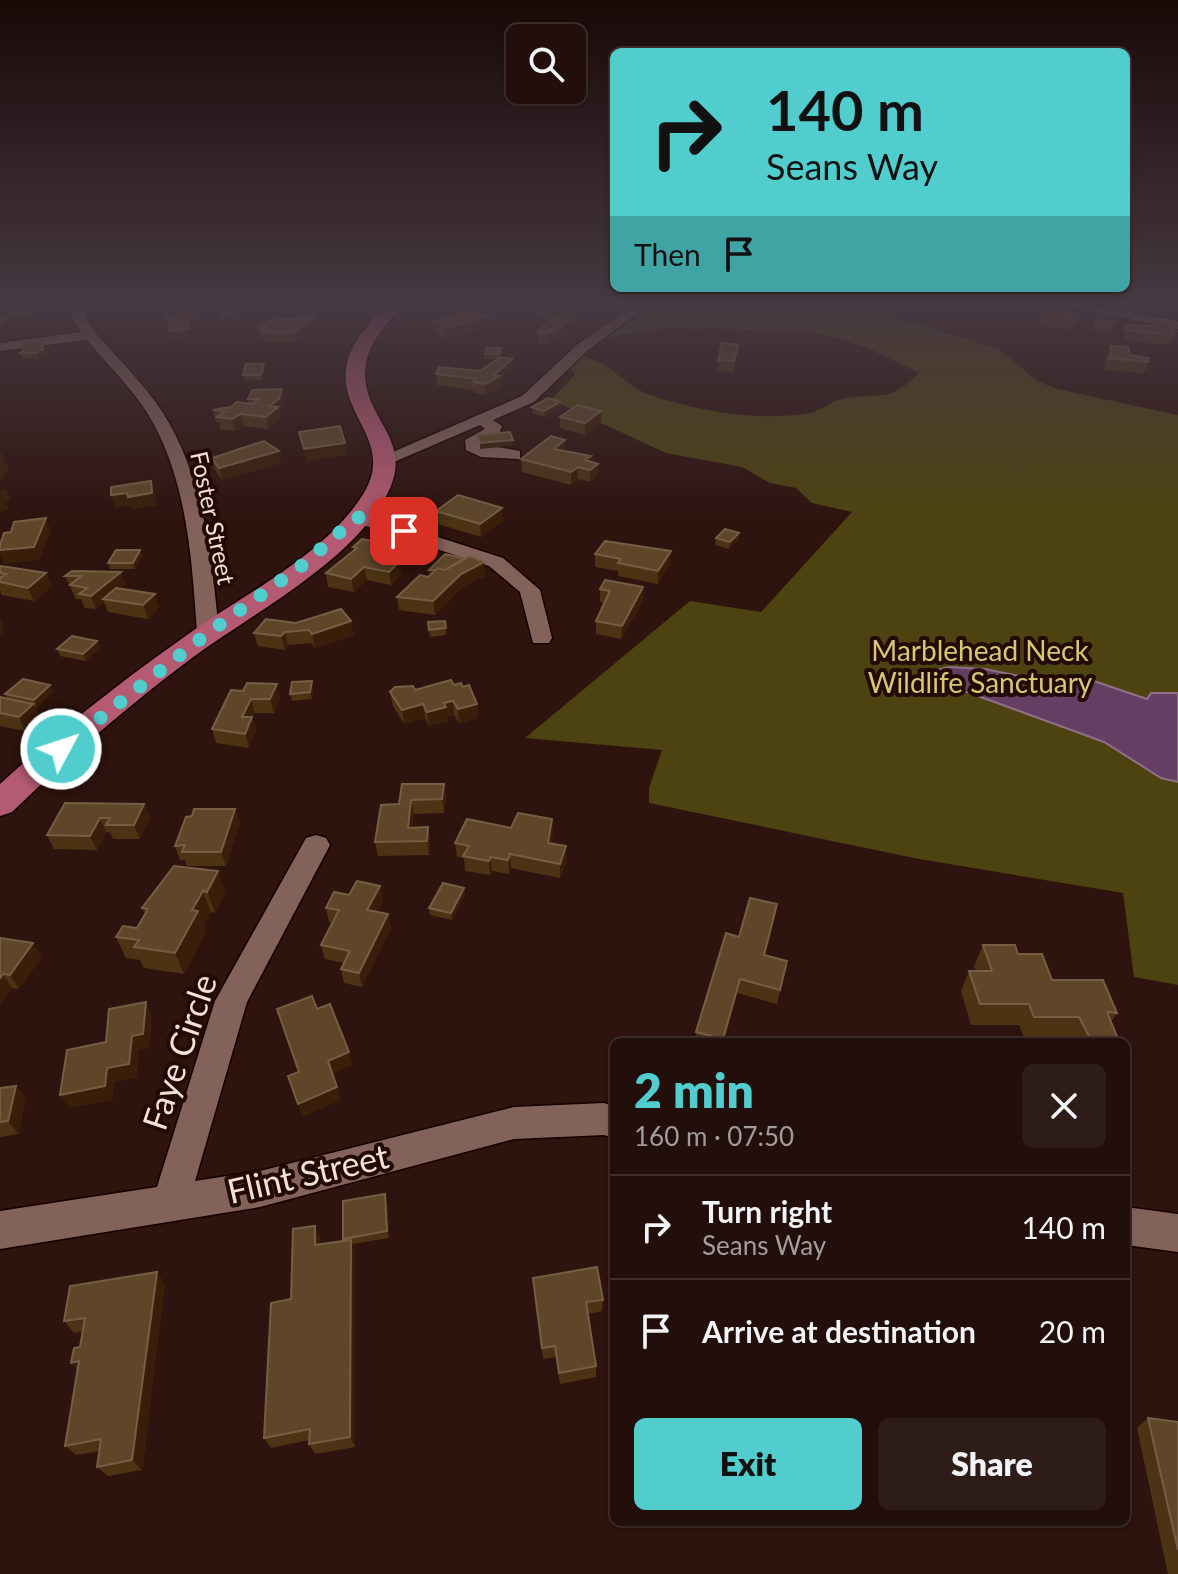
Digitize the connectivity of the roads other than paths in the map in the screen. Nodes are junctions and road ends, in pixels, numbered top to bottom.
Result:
1 (124, 375) edge
2 (355, 375) edge
3 (553, 375) edge
4 (480, 419) junction
5 (514, 455) dead end
6 (388, 458) junction
7 (357, 517) junction
8 (208, 633) junction
9 (541, 638) dead end
10 (0, 804) edge
11 (316, 845) dead end
12 (610, 1122) edge
13 (171, 1202) junction
14 (1130, 1227) edge
15 (0, 1230) edge
16 (1178, 1233) edge

1 - 8 street, Foster Street
2 - 6 main road
3 - 4 street
4 - 5 street
4 - 6 street
6 - 7 main road
7 - 8 main road
7 - 9 street
8 - 10 main road
11 - 13 street, Faye Circle
12 - 13 street, Flint Street
13 - 15 street, Flint Street
14 - 16 street

